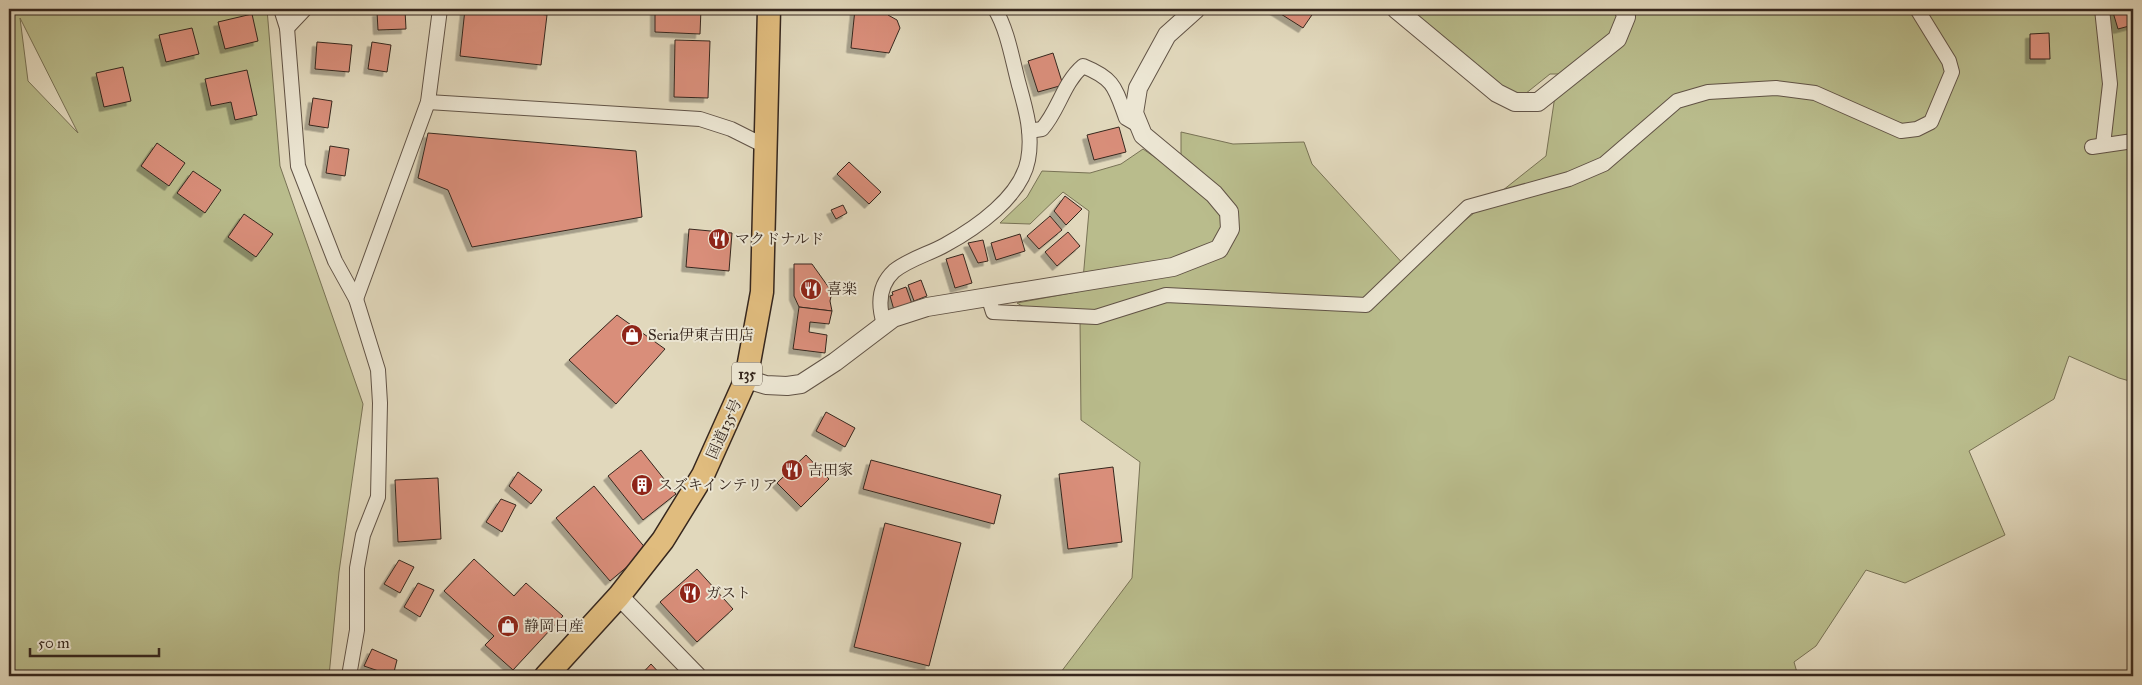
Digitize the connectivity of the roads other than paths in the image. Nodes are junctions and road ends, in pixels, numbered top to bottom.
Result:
1 (281, 9) edge
2 (305, 9) edge
3 (440, 9) edge
4 (769, 9) edge
5 (995, 9) edge
6 (1196, 9) edge
7 (1396, 9) edge
8 (1624, 9) edge
9 (1918, 9) edge
10 (2102, 9) edge
11 (287, 28) junction
12 (428, 102) junction
13 (1138, 124) junction
14 (1030, 130) junction
15 (2133, 141) edge
16 (765, 146) junction
17 (988, 296) junction
18 (356, 298) junction
19 (884, 324) junction
20 (746, 380) junction
21 (619, 596) junction
22 (349, 676) edge
23 (546, 676) edge
24 (697, 676) edge

1 - 11 street
2 - 11 street
3 - 12 street
4 - 16 highway, 国道135号 / 135
5 - 14 street
6 - 13 street
7 - 8 street
9 - 17 street
10 - 15 street
11 - 18 street
12 - 16 street
12 - 18 street
13 - 14 street
13 - 17 street
14 - 19 street
16 - 20 highway, 国道135号 / 135
17 - 19 street
18 - 22 street
19 - 20 street
20 - 21 highway, 国道135号 / 135
21 - 23 highway, 国道135号 / 135
21 - 24 street

